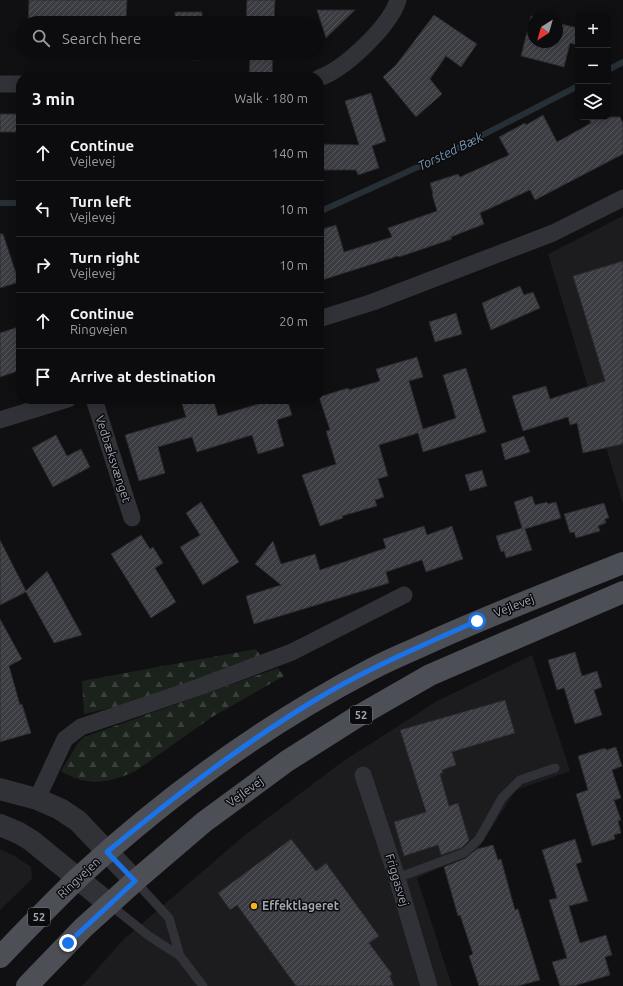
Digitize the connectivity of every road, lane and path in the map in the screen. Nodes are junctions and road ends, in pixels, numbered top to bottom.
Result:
1 (398, 0) edge
2 (324, 75) edge
3 (0, 84) edge
4 (16, 84) edge
5 (623, 198) edge
6 (324, 317) edge
7 (52, 404) edge
8 (96, 404) edge
9 (0, 420) edge
10 (132, 518) dead end
11 (623, 563) edge
12 (623, 592) edge
13 (404, 595) dead end
14 (556, 768) dead end
15 (363, 775) dead end
16 (0, 789) edge
17 (37, 799) junction
18 (0, 825) edge
19 (107, 852) junction
20 (78, 878) junction
21 (396, 878) junction
22 (135, 881) junction
23 (109, 904) junction
24 (180, 956) junction
25 (0, 957) edge
26 (27, 986) edge
27 (203, 986) edge
28 (429, 986) edge

1 - 2 street
3 - 4 street
5 - 6 street
7 - 9 street
8 - 10 street, Vedbæksvænget
11 - 19 main road, Vejlevej / 52
12 - 22 main road, Vejlevej / 52
13 - 17 street
14 - 21 lane
15 - 21 street, Friggasvej
16 - 17 street
17 - 19 street
18 - 20 street
19 - 20 main road, Ringvejen / 52
19 - 22 street
20 - 23 street
20 - 25 main road, Ringvejen / 52
21 - 28 street, Friggasvej
22 - 23 main road, Vejlevej / 52
22 - 24 lane
23 - 24 lane
23 - 26 main road, 52
24 - 27 lane

